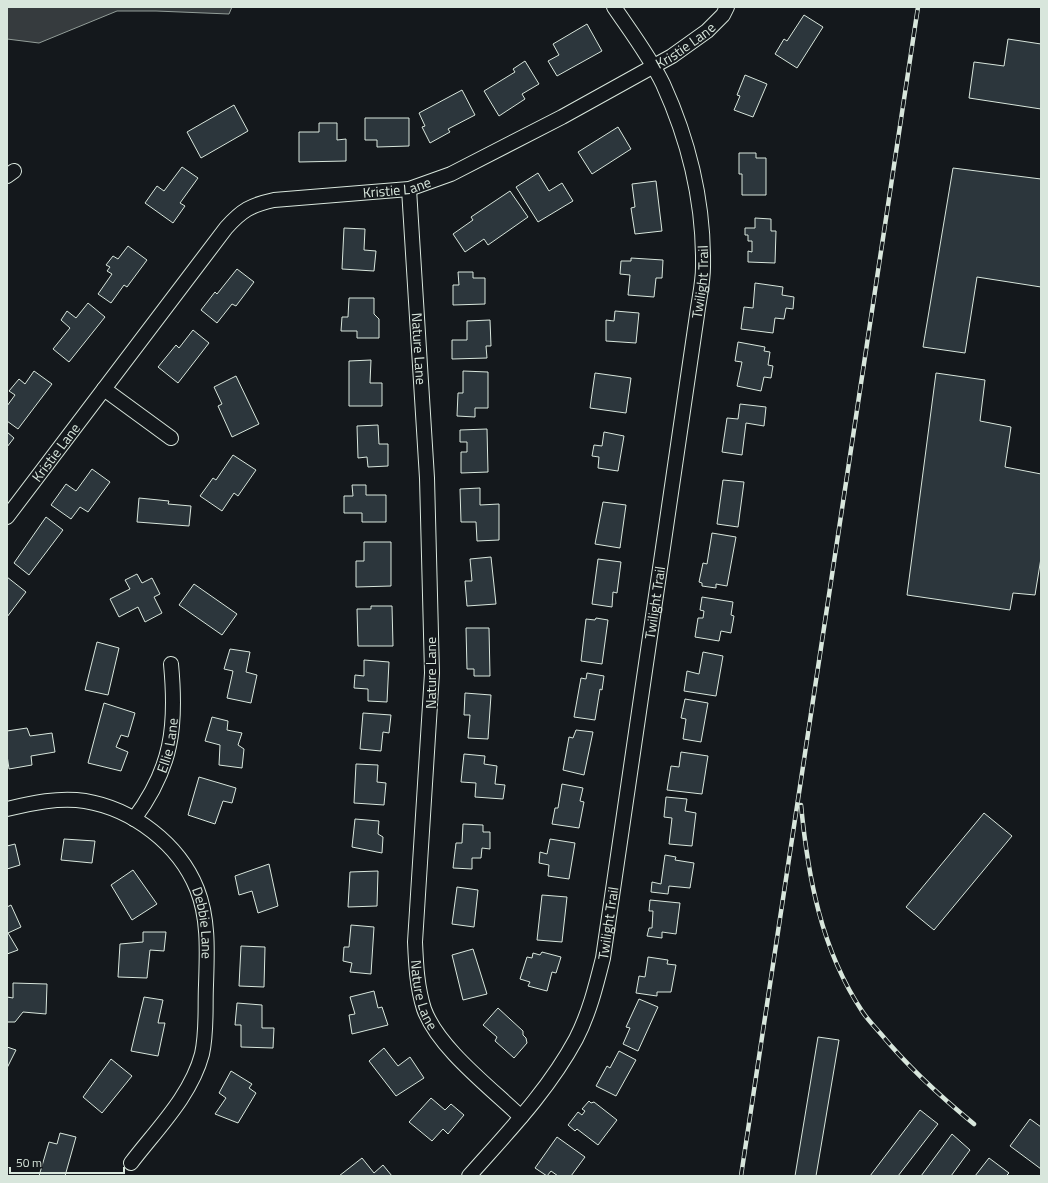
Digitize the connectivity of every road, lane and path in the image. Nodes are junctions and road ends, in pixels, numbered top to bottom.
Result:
1 (614, 7) edge
2 (727, 7) edge
3 (653, 66) junction
4 (409, 189) junction
5 (104, 389) junction
6 (171, 438) dead end
7 (7, 517) edge
8 (171, 664) dead end
9 (7, 809) edge
10 (134, 819) junction
11 (521, 1117) junction
12 (131, 1163) dead end
13 (469, 1176) edge

1 - 3 street, Twilight Trail
2 - 3 street, Kristie Lane
3 - 4 street, Kristie Lane
3 - 11 street, Twilight Trail
4 - 5 street, Kristie Lane
4 - 11 street, Nature Lane
5 - 6 street
5 - 7 street, Kristie Lane
8 - 10 street, Ellie Lane
9 - 10 street, Debbie Lane
10 - 12 street, Debbie Lane
11 - 13 street, Twilight Trail

